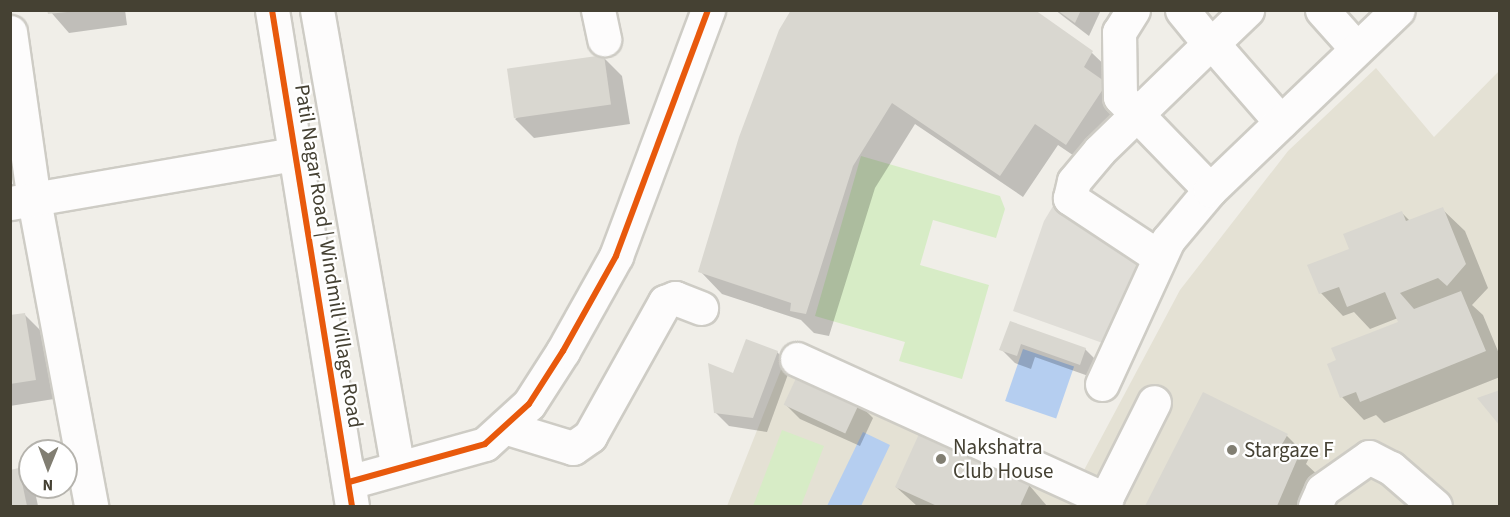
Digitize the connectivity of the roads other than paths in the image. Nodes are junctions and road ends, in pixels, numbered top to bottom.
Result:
1 (272, 10) edge
2 (317, 10) edge
3 (708, 10) edge
4 (1133, 10) edge
5 (1182, 10) edge
6 (1247, 10) edge
7 (1322, 10) edge
8 (1373, 24) edge
9 (10, 32) edge
10 (1211, 45) junction
11 (1135, 114) junction
12 (1281, 122) junction
13 (295, 154) junction
14 (1210, 190) junction
15 (22, 202) edge
16 (1159, 257) junction
17 (701, 308) dead end
18 (797, 359) dead end
19 (1102, 384) dead end
20 (1155, 402) dead end
21 (504, 427) junction
22 (397, 466) junction
23 (350, 494) edge
24 (1104, 503) edge
25 (91, 507) edge
26 (1315, 507) edge
27 (1436, 507) edge

1 - 13 street, Patil Nagar Road | Windmill Village Road
2 - 22 street
3 - 21 street
4 - 11 street
5 - 10 street
6 - 10 street
7 - 8 street
8 - 12 street
9 - 15 street
10 - 11 street
10 - 12 street
11 - 14 street
11 - 16 street
12 - 14 street
13 - 15 street
13 - 23 street, Patil Nagar Road | Windmill Village Road
14 - 16 street
15 - 25 street
16 - 19 street
17 - 21 street
18 - 24 street
20 - 24 street
21 - 22 street
22 - 23 street
26 - 27 street

